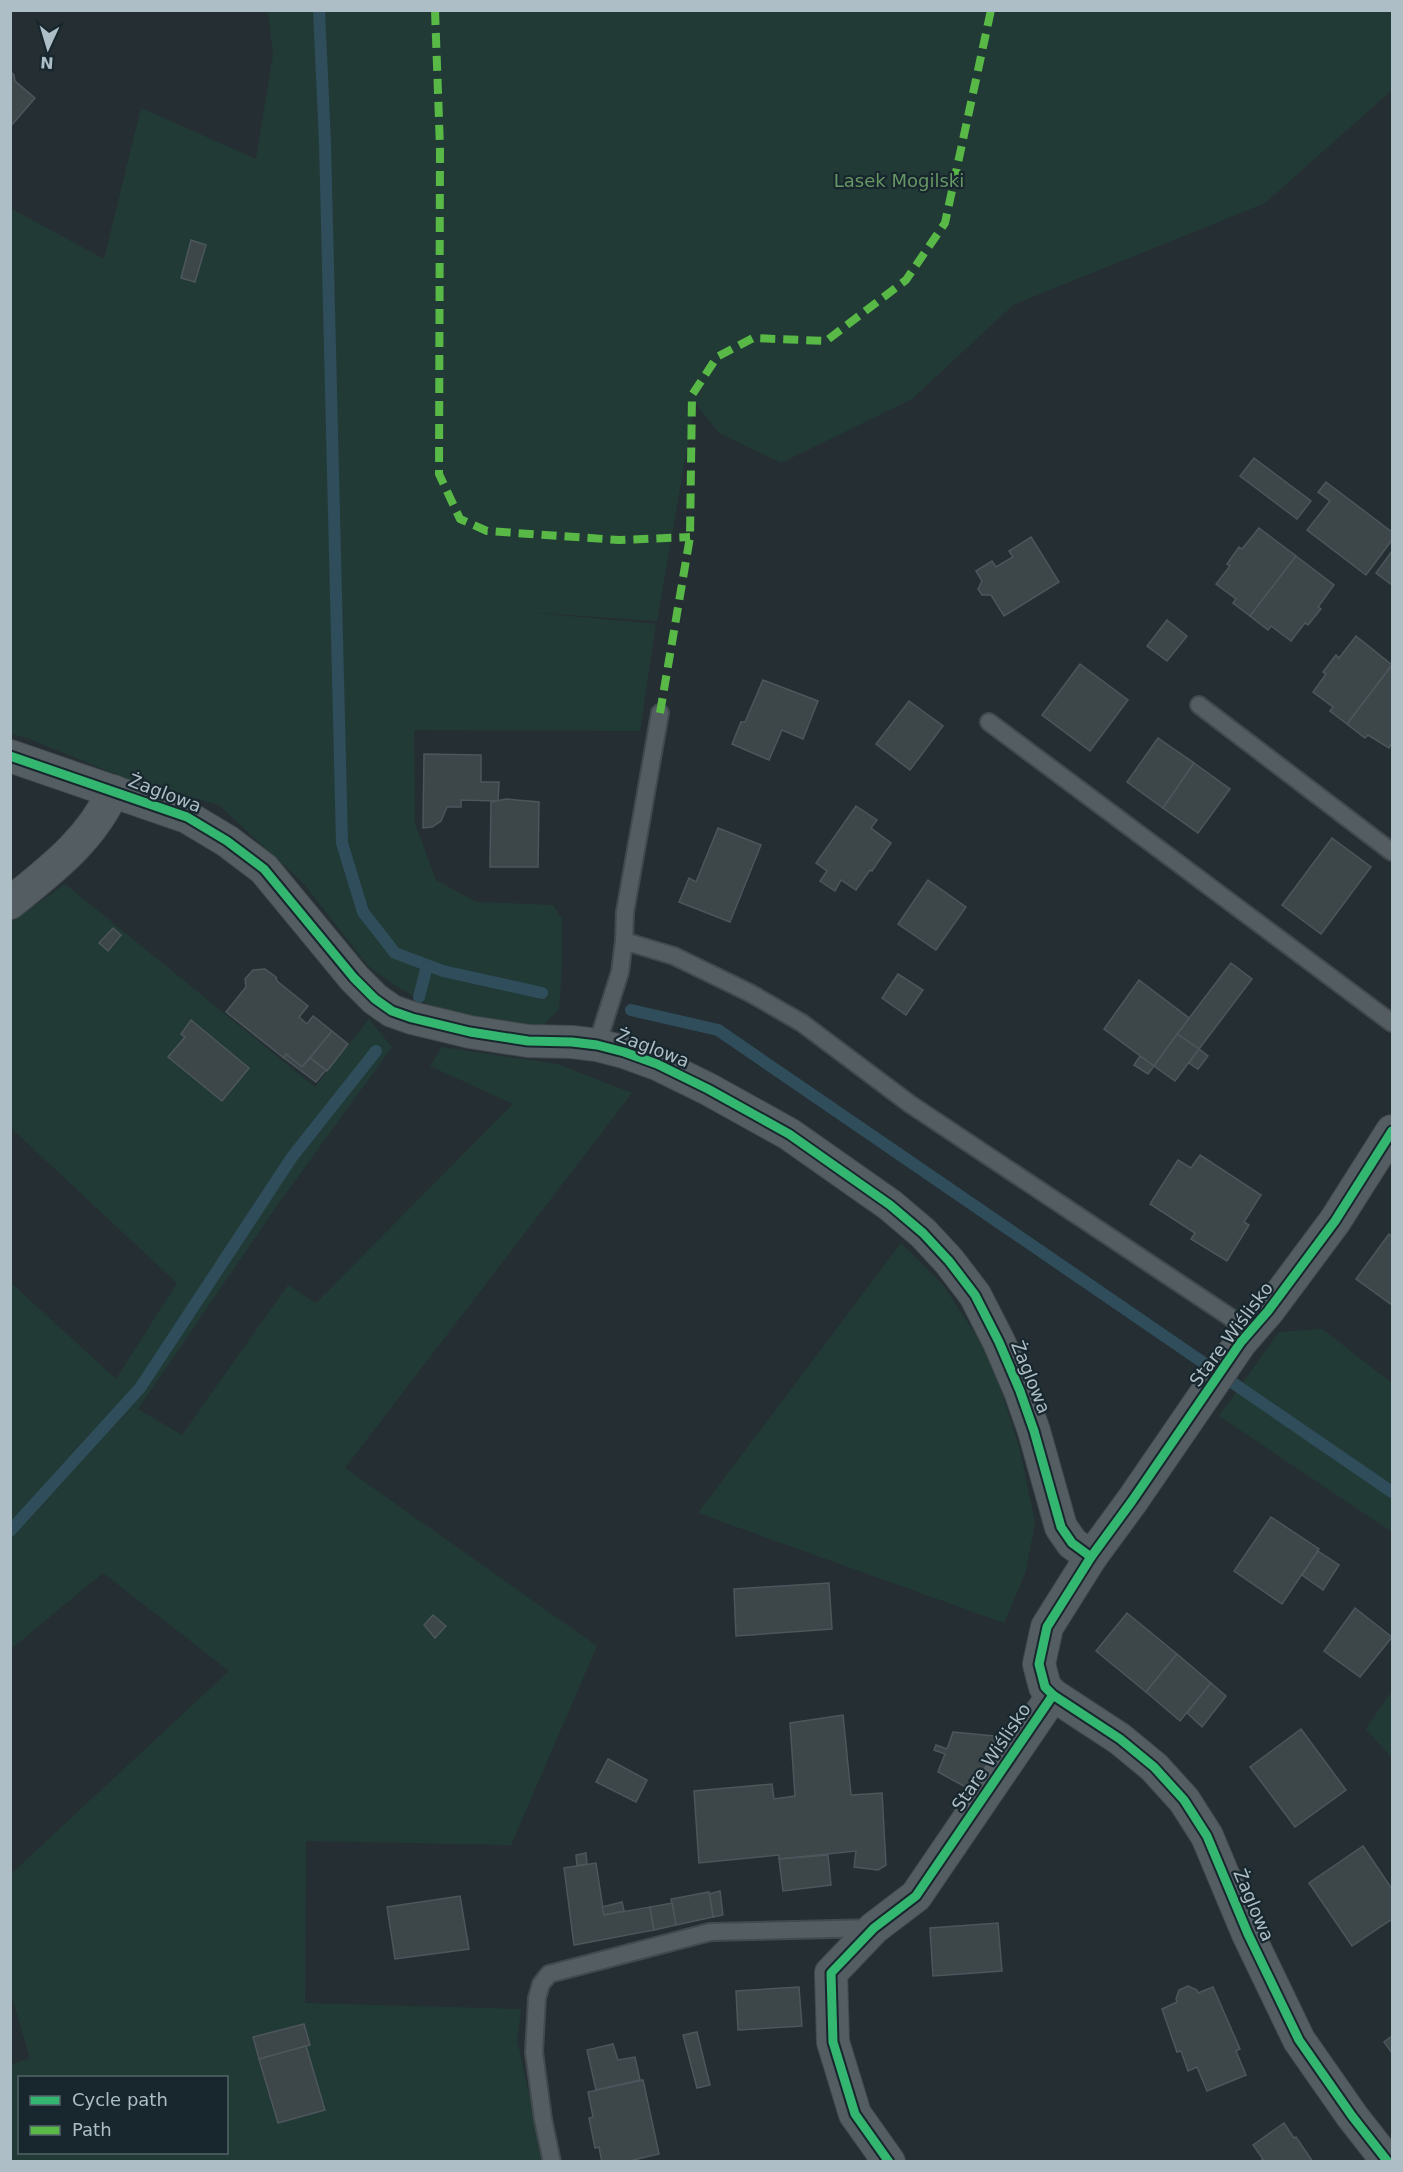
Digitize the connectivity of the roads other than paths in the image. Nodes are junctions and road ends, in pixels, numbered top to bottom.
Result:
1 (1199, 705) dead end
2 (660, 713) dead end
3 (989, 722) dead end
4 (10, 756) edge
5 (113, 791) junction
6 (1392, 852) edge
7 (10, 903) edge
8 (624, 941) junction
9 (1392, 1023) edge
10 (597, 1045) junction
11 (1391, 1137) edge
12 (1246, 1336) junction
13 (1091, 1557) junction
14 (1053, 1695) junction
15 (874, 1928) junction
16 (552, 2162) edge
17 (889, 2162) edge
18 (1388, 2162) edge

1 - 6 lane
2 - 8 lane
3 - 9 lane
4 - 5 street, Żaglowa
5 - 7 street, Żaglowa
5 - 10 street, Żaglowa
8 - 10 lane
8 - 12 lane
10 - 13 street, Żaglowa
11 - 12 street, Stare Wiślisko
12 - 13 street, Stare Wiślisko
13 - 14 street, Stare Wiślisko
14 - 15 street, Stare Wiślisko
14 - 18 street, Żaglowa
15 - 16 lane
15 - 17 street, Stare Wiślisko

